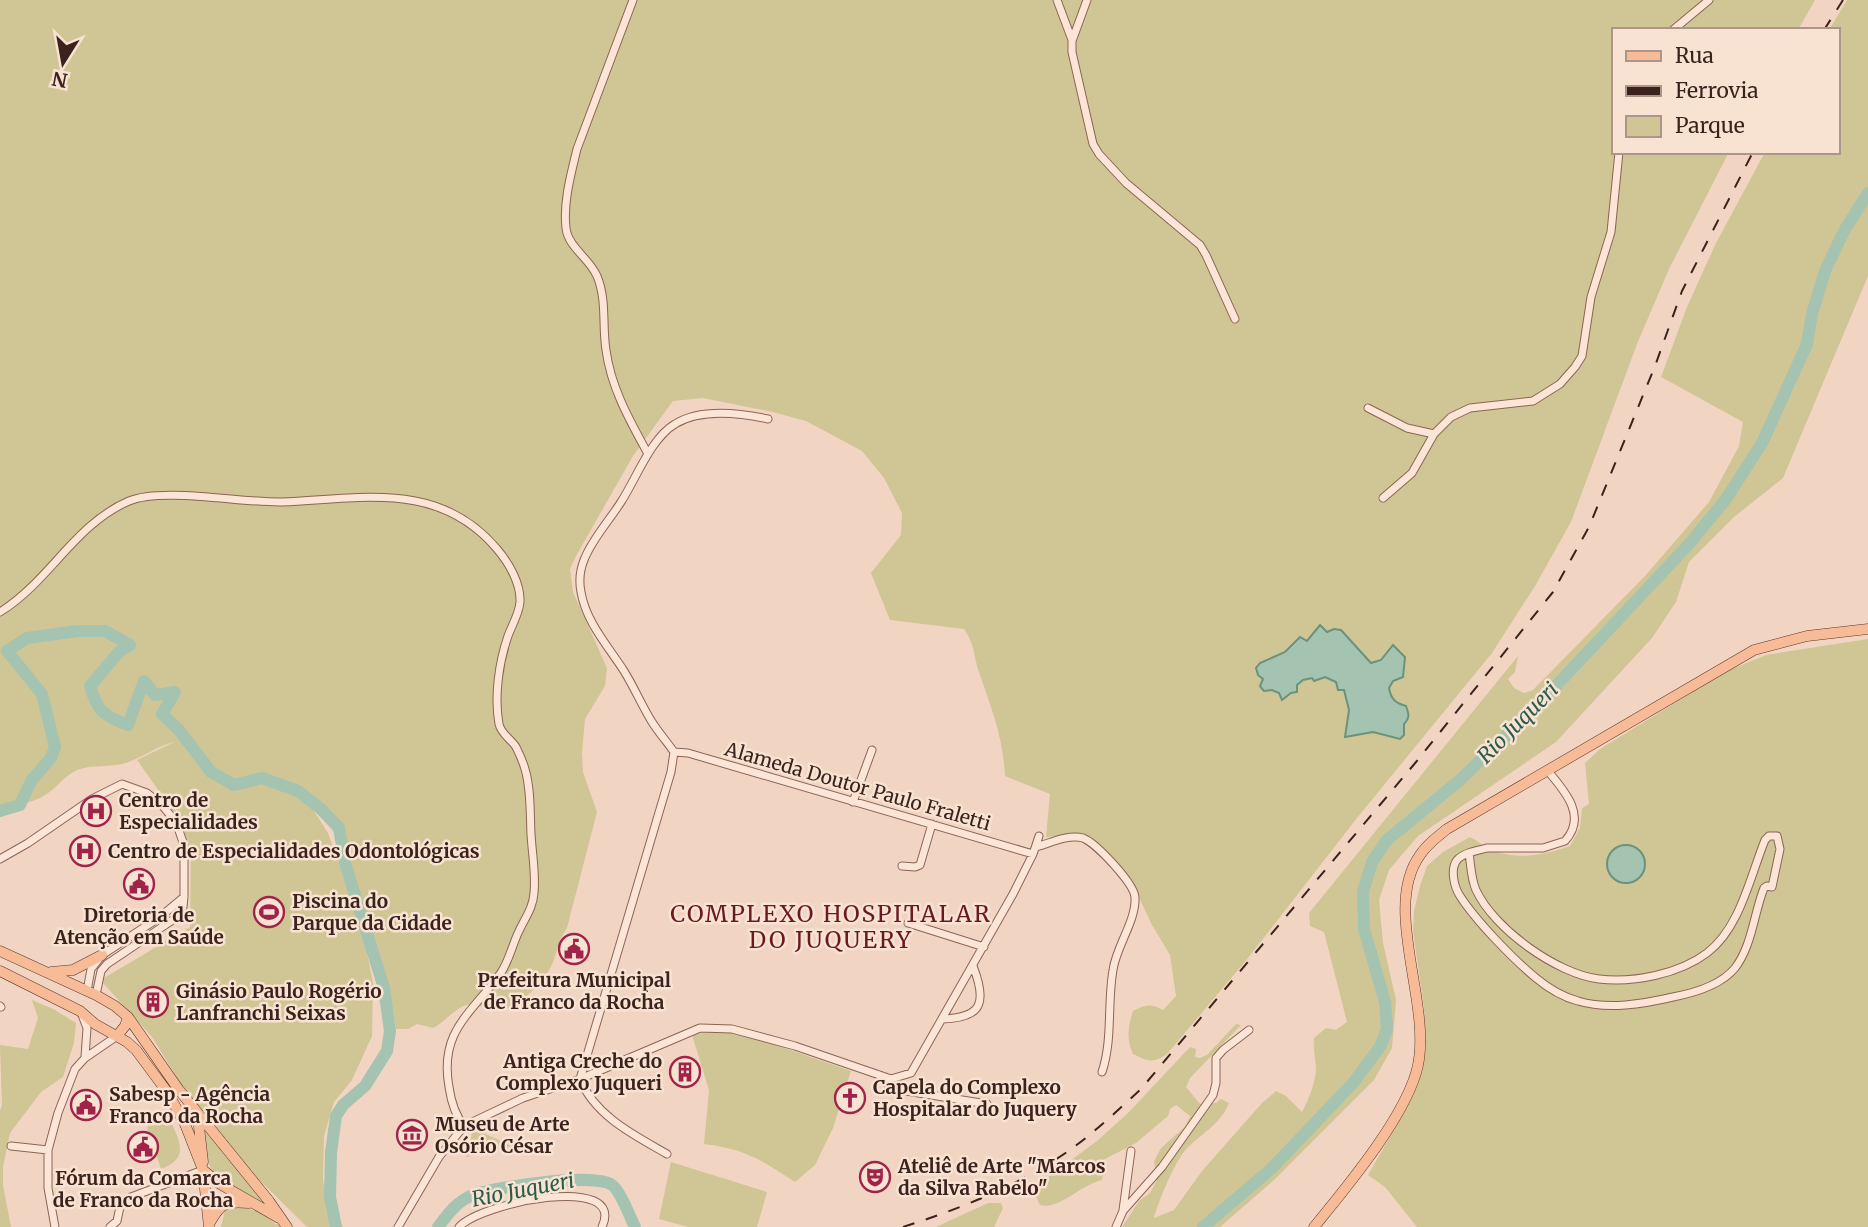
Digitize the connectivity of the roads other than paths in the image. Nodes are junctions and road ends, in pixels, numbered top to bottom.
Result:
1 (633, 0) edge
2 (1057, 0) edge
3 (1087, 0) edge
4 (1709, 0) edge
5 (1675, 28) edge
6 (1072, 41) junction
7 (1619, 154) edge
8 (1235, 319) dead end
9 (1368, 408) dead end
10 (768, 419) dead end
11 (1434, 434) junction
12 (648, 454) junction
13 (1383, 498) dead end
14 (0, 612) edge
15 (1868, 629) edge
16 (872, 750) dead end
17 (674, 756) junction
18 (1547, 769) junction
19 (853, 802) junction
20 (932, 824) junction
21 (1039, 836) dead end
22 (1034, 850) junction
23 (1469, 853) junction
24 (0, 859) edge
25 (902, 866) dead end
26 (184, 897) junction
27 (908, 923) dead end
28 (984, 947) junction
29 (0, 951) edge
30 (102, 955) junction
31 (972, 966) junction
32 (0, 971) edge
33 (48, 972) junction
34 (91, 993) junction
35 (80, 1011) junction
36 (128, 1017) junction
37 (942, 1019) junction
38 (1250, 1030) dead end
39 (117, 1035) junction
40 (85, 1058) junction
41 (876, 1072) junction
42 (1102, 1072) dead end
43 (580, 1079) junction
44 (987, 1104) dead end
45 (195, 1112) junction
46 (464, 1126) junction
47 (11, 1146) dead end
48 (48, 1150) junction
49 (1131, 1151) dead end
50 (667, 1154) dead end
51 (203, 1170) junction
52 (253, 1203) junction
53 (1123, 1211) junction
54 (284, 1223) edge
55 (209, 1226) edge
56 (55, 1227) edge
57 (110, 1227) edge
58 (398, 1227) edge
59 (459, 1227) edge
60 (601, 1227) edge
61 (1116, 1227) edge
62 (1314, 1227) edge

1 - 12 street
2 - 6 street
3 - 6 street
4 - 5 street
6 - 8 street
7 - 11 street
9 - 11 street
10 - 12 street
11 - 13 street
12 - 17 street
14 - 46 street
15 - 18 main road
16 - 19 street
17 - 19 street, Alameda Doutor Paulo Fraletti
17 - 43 street
18 - 23 street
18 - 62 main road
19 - 20 street, Alameda Doutor Paulo Fraletti
20 - 22 street, Alameda Doutor Paulo Fraletti
20 - 25 street
21 - 22 street
22 - 28 street
22 - 42 street
23 - 23 street
24 - 26 street
26 - 30 street
26 - 34 street
27 - 28 street
28 - 31 street
29 - 33 main road
30 - 33 main road
30 - 34 street
31 - 37 street
31 - 37 street
32 - 35 main road
33 - 34 main road
34 - 35 main road
34 - 36 main road
35 - 39 main road
35 - 40 street
36 - 39 main road
36 - 45 main road
37 - 41 street
38 - 53 street
39 - 40 street
39 - 51 main road
40 - 48 street
41 - 43 street
41 - 44 street
43 - 46 street
43 - 50 street
45 - 51 main road
45 - 54 main road
46 - 58 street
47 - 48 street
48 - 56 street
49 - 53 street
51 - 52 main road
51 - 55 main road
51 - 57 street
52 - 54 main road
52 - 55 main road
53 - 61 street
59 - 60 street

